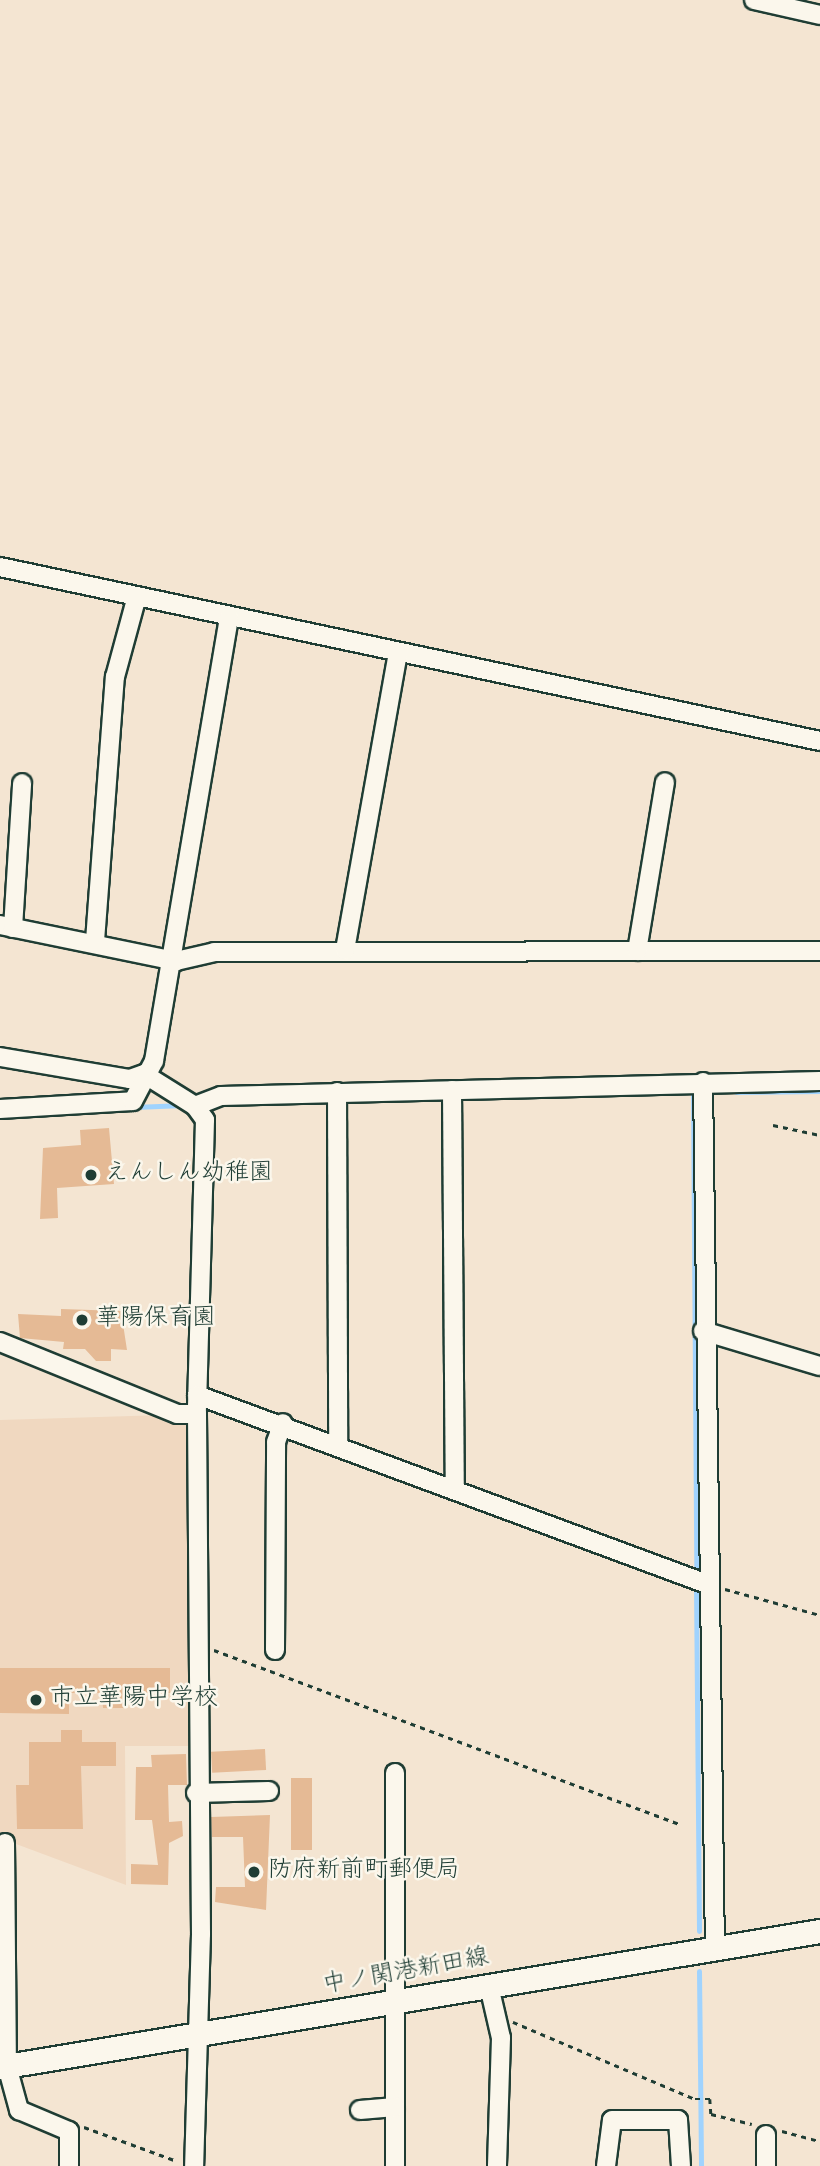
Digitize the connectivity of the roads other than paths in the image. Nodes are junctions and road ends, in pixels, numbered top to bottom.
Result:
1 (754, 0) edge
2 (820, 15) edge
3 (0, 567) edge
4 (137, 596) junction
5 (229, 617) junction
6 (398, 653) junction
7 (820, 741) edge
8 (665, 782) dead end
9 (22, 783) dead end
10 (6, 926) edge
11 (95, 941) junction
12 (345, 950) junction
13 (637, 951) junction
14 (820, 951) edge
15 (176, 961) junction
16 (0, 1057) edge
17 (145, 1074) junction
18 (820, 1081) edge
19 (703, 1082) junction
20 (452, 1090) junction
21 (337, 1092) junction
22 (195, 1106) junction
23 (0, 1110) edge
24 (703, 1331) junction
25 (0, 1342) edge
26 (820, 1366) edge
27 (197, 1395) junction
28 (197, 1414) junction
29 (283, 1423) junction
30 (338, 1443) junction
31 (455, 1486) junction
32 (707, 1584) junction
33 (275, 1650) dead end
34 (395, 1773) dead end
35 (268, 1791) dead end
36 (196, 1793) junction
37 (5, 1843) dead end
38 (820, 1931) edge
39 (715, 1948) junction
40 (489, 1986) junction
41 (398, 2001) junction
42 (198, 2035) junction
43 (3, 2067) edge
44 (395, 2107) junction
45 (360, 2110) dead end
46 (766, 2130) road end
47 (69, 2166) edge
48 (192, 2166) edge
49 (395, 2166) edge
50 (497, 2166) edge
51 (606, 2166) edge
52 (681, 2166) edge
53 (766, 2166) edge

1 - 2 street
3 - 4 street
4 - 5 street
4 - 11 street
5 - 6 street
5 - 15 street
6 - 7 street
6 - 12 street
8 - 13 street
9 - 10 street
10 - 11 street
11 - 15 street
12 - 13 street
12 - 15 street
13 - 14 street
15 - 17 street
16 - 17 street
17 - 22 street
17 - 23 street
18 - 19 street
19 - 20 street
19 - 24 street
20 - 21 street
20 - 31 street
21 - 22 street
21 - 30 street
22 - 27 street
24 - 26 street
24 - 32 street
25 - 28 street
27 - 28 street
27 - 29 street
28 - 36 street
29 - 30 street
29 - 33 street
30 - 31 street
31 - 32 street
32 - 39 street
34 - 41 street
35 - 36 street
36 - 42 street
37 - 43 street
38 - 39 main road, 中ノ関港新田線
39 - 40 main road, 中ノ関港新田線
40 - 41 main road, 中ノ関港新田線
40 - 50 street
41 - 42 main road, 中ノ関港新田線
41 - 44 street
42 - 43 main road, 中ノ関港新田線
42 - 48 street
43 - 47 street
44 - 45 street
44 - 49 street
46 - 53 street
51 - 52 street

